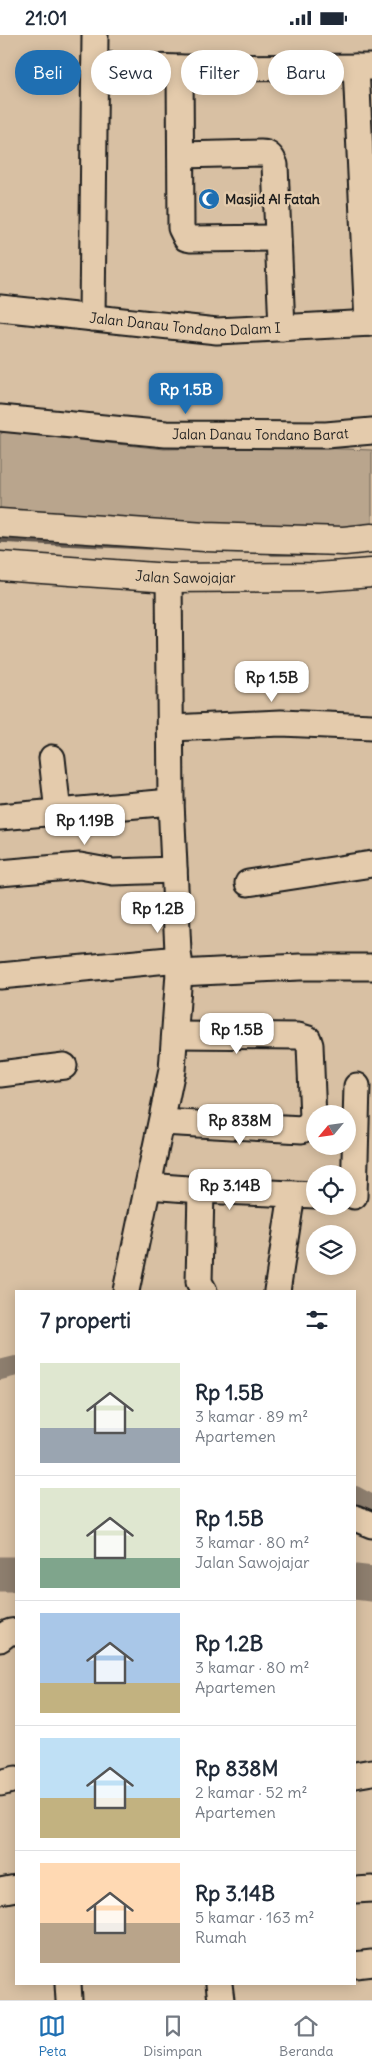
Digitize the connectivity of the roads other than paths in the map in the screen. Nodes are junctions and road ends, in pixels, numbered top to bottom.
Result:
1 (95, 35) edge
2 (95, 50) edge
3 (364, 67) edge
4 (171, 68) edge
5 (180, 68) junction
6 (95, 95) edge
7 (182, 155) junction
8 (278, 238) junction
9 (0, 308) edge
10 (92, 318) junction
11 (370, 323) edge
12 (282, 328) junction
13 (0, 418) edge
14 (372, 431) edge
15 (0, 523) edge
16 (372, 538) edge
17 (0, 566) edge
18 (372, 573) edge
19 (169, 578) junction
20 (372, 727) edge
21 (171, 728) junction
22 (52, 758) dead end
23 (171, 802) junction
24 (58, 813) junction
25 (0, 817) edge
26 (372, 864) edge
27 (174, 870) junction
28 (0, 873) edge
29 (248, 883) dead end
30 (179, 966) junction
31 (372, 967) edge
32 (0, 976) edge
33 (176, 1035) junction
34 (64, 1066) dead end
35 (0, 1074) edge
36 (357, 1086) dead end
37 (162, 1121) junction
38 (148, 1185) junction
39 (201, 1190) junction
40 (304, 1195) edge
41 (358, 1196) edge
42 (126, 1290) edge
43 (203, 1290) edge
44 (277, 1290) edge
45 (356, 1518) edge
46 (372, 1525) edge
47 (15, 1632) edge
48 (0, 1639) edge
49 (372, 1771) edge
50 (356, 1775) edge
51 (15, 1779) edge
52 (0, 1783) edge
53 (15, 1888) edge
54 (372, 1889) edge
55 (356, 1890) edge
56 (0, 1891) edge
57 (372, 1963) edge
58 (356, 1965) edge
59 (68, 1985) edge
60 (220, 1985) edge
61 (69, 2000) edge
62 (221, 2000) edge

1 - 2 street
3 - 5 street
3 - 11 street
4 - 5 street
5 - 7 street
6 - 10 street
7 - 8 street
7 - 8 street
8 - 12 street
9 - 10 street, Jalan Danau Tondano Dalam I
10 - 12 street, Jalan Danau Tondano Dalam I
11 - 12 street, Jalan Danau Tondano Dalam I
13 - 14 street, Jalan Danau Tondano Barat
15 - 16 main road
17 - 19 main road, Jalan Sawojajar
18 - 19 main road, Jalan Sawojajar
19 - 21 street
20 - 21 street
21 - 23 street
22 - 24 street
23 - 24 street
23 - 27 street
24 - 25 street
26 - 29 street
27 - 28 street
27 - 30 street
30 - 31 street
30 - 32 street
30 - 33 street
33 - 37 street
33 - 37 street
34 - 35 street
36 - 41 street
37 - 38 street
38 - 39 street
38 - 42 street
39 - 40 street
39 - 43 street
40 - 44 street
45 - 46 street
47 - 48 street
49 - 50 street
51 - 52 street
53 - 56 street
54 - 55 street
57 - 58 street
59 - 61 street
60 - 62 street

